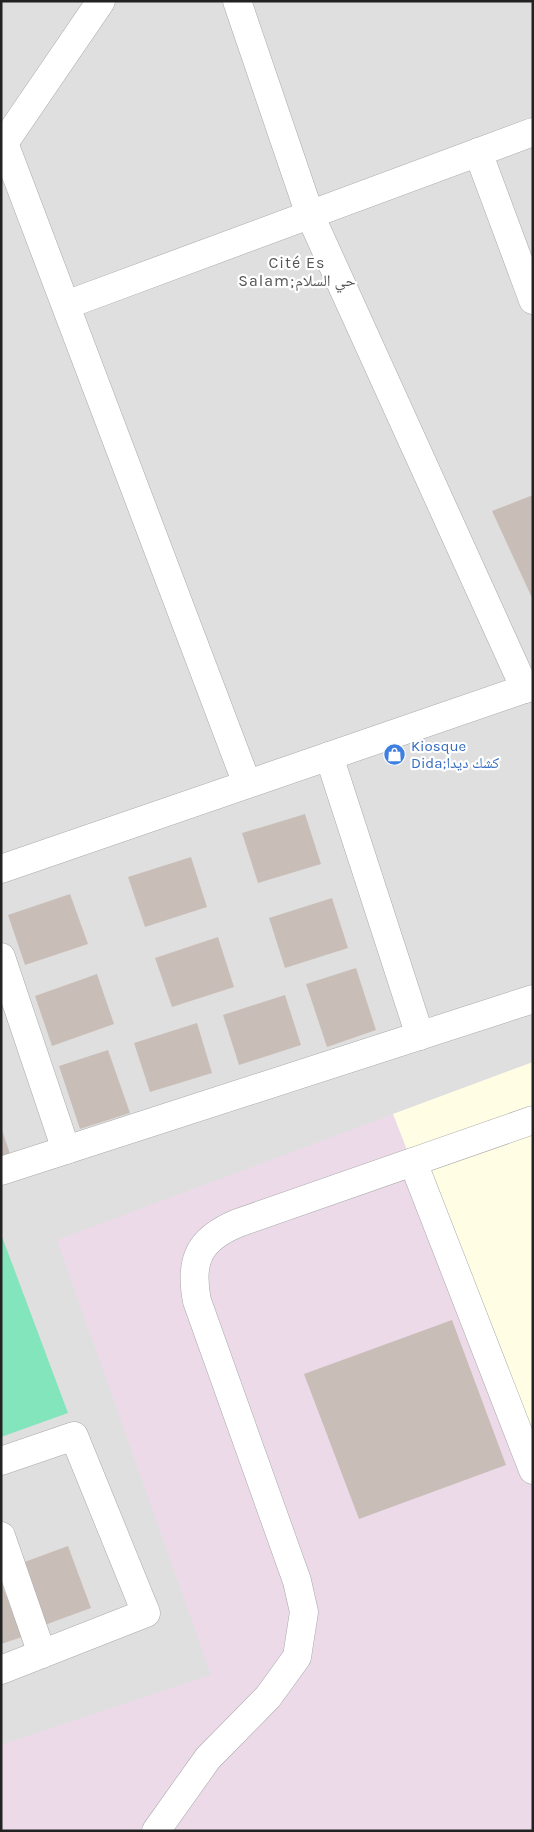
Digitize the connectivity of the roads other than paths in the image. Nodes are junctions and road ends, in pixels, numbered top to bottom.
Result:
1 (101, 1) edge
2 (237, 1) edge
3 (533, 132) edge
4 (3, 144) edge
5 (478, 152) junction
6 (310, 215) junction
7 (533, 300) edge
8 (66, 305) junction
9 (529, 687) edge
10 (329, 756) junction
11 (247, 784) junction
12 (1, 869) edge
13 (4, 971) edge
14 (533, 999) edge
15 (420, 1036) junction
16 (533, 1120) edge
17 (66, 1150) junction
18 (413, 1162) junction
19 (1, 1171) edge
20 (1, 1460) edge
21 (533, 1470) edge
22 (4, 1551) edge
23 (42, 1654) junction
24 (1, 1670) edge
25 (156, 1831) edge

1 - 4 street
2 - 6 street
3 - 5 street
4 - 8 street
5 - 6 street
5 - 7 street
6 - 8 street
6 - 9 street
8 - 11 street
9 - 10 street
10 - 11 street
10 - 15 street
11 - 12 street
13 - 17 street
14 - 15 street
15 - 17 street
16 - 18 street
17 - 19 street
18 - 21 street
18 - 25 street
20 - 23 street
22 - 23 street
23 - 24 street

